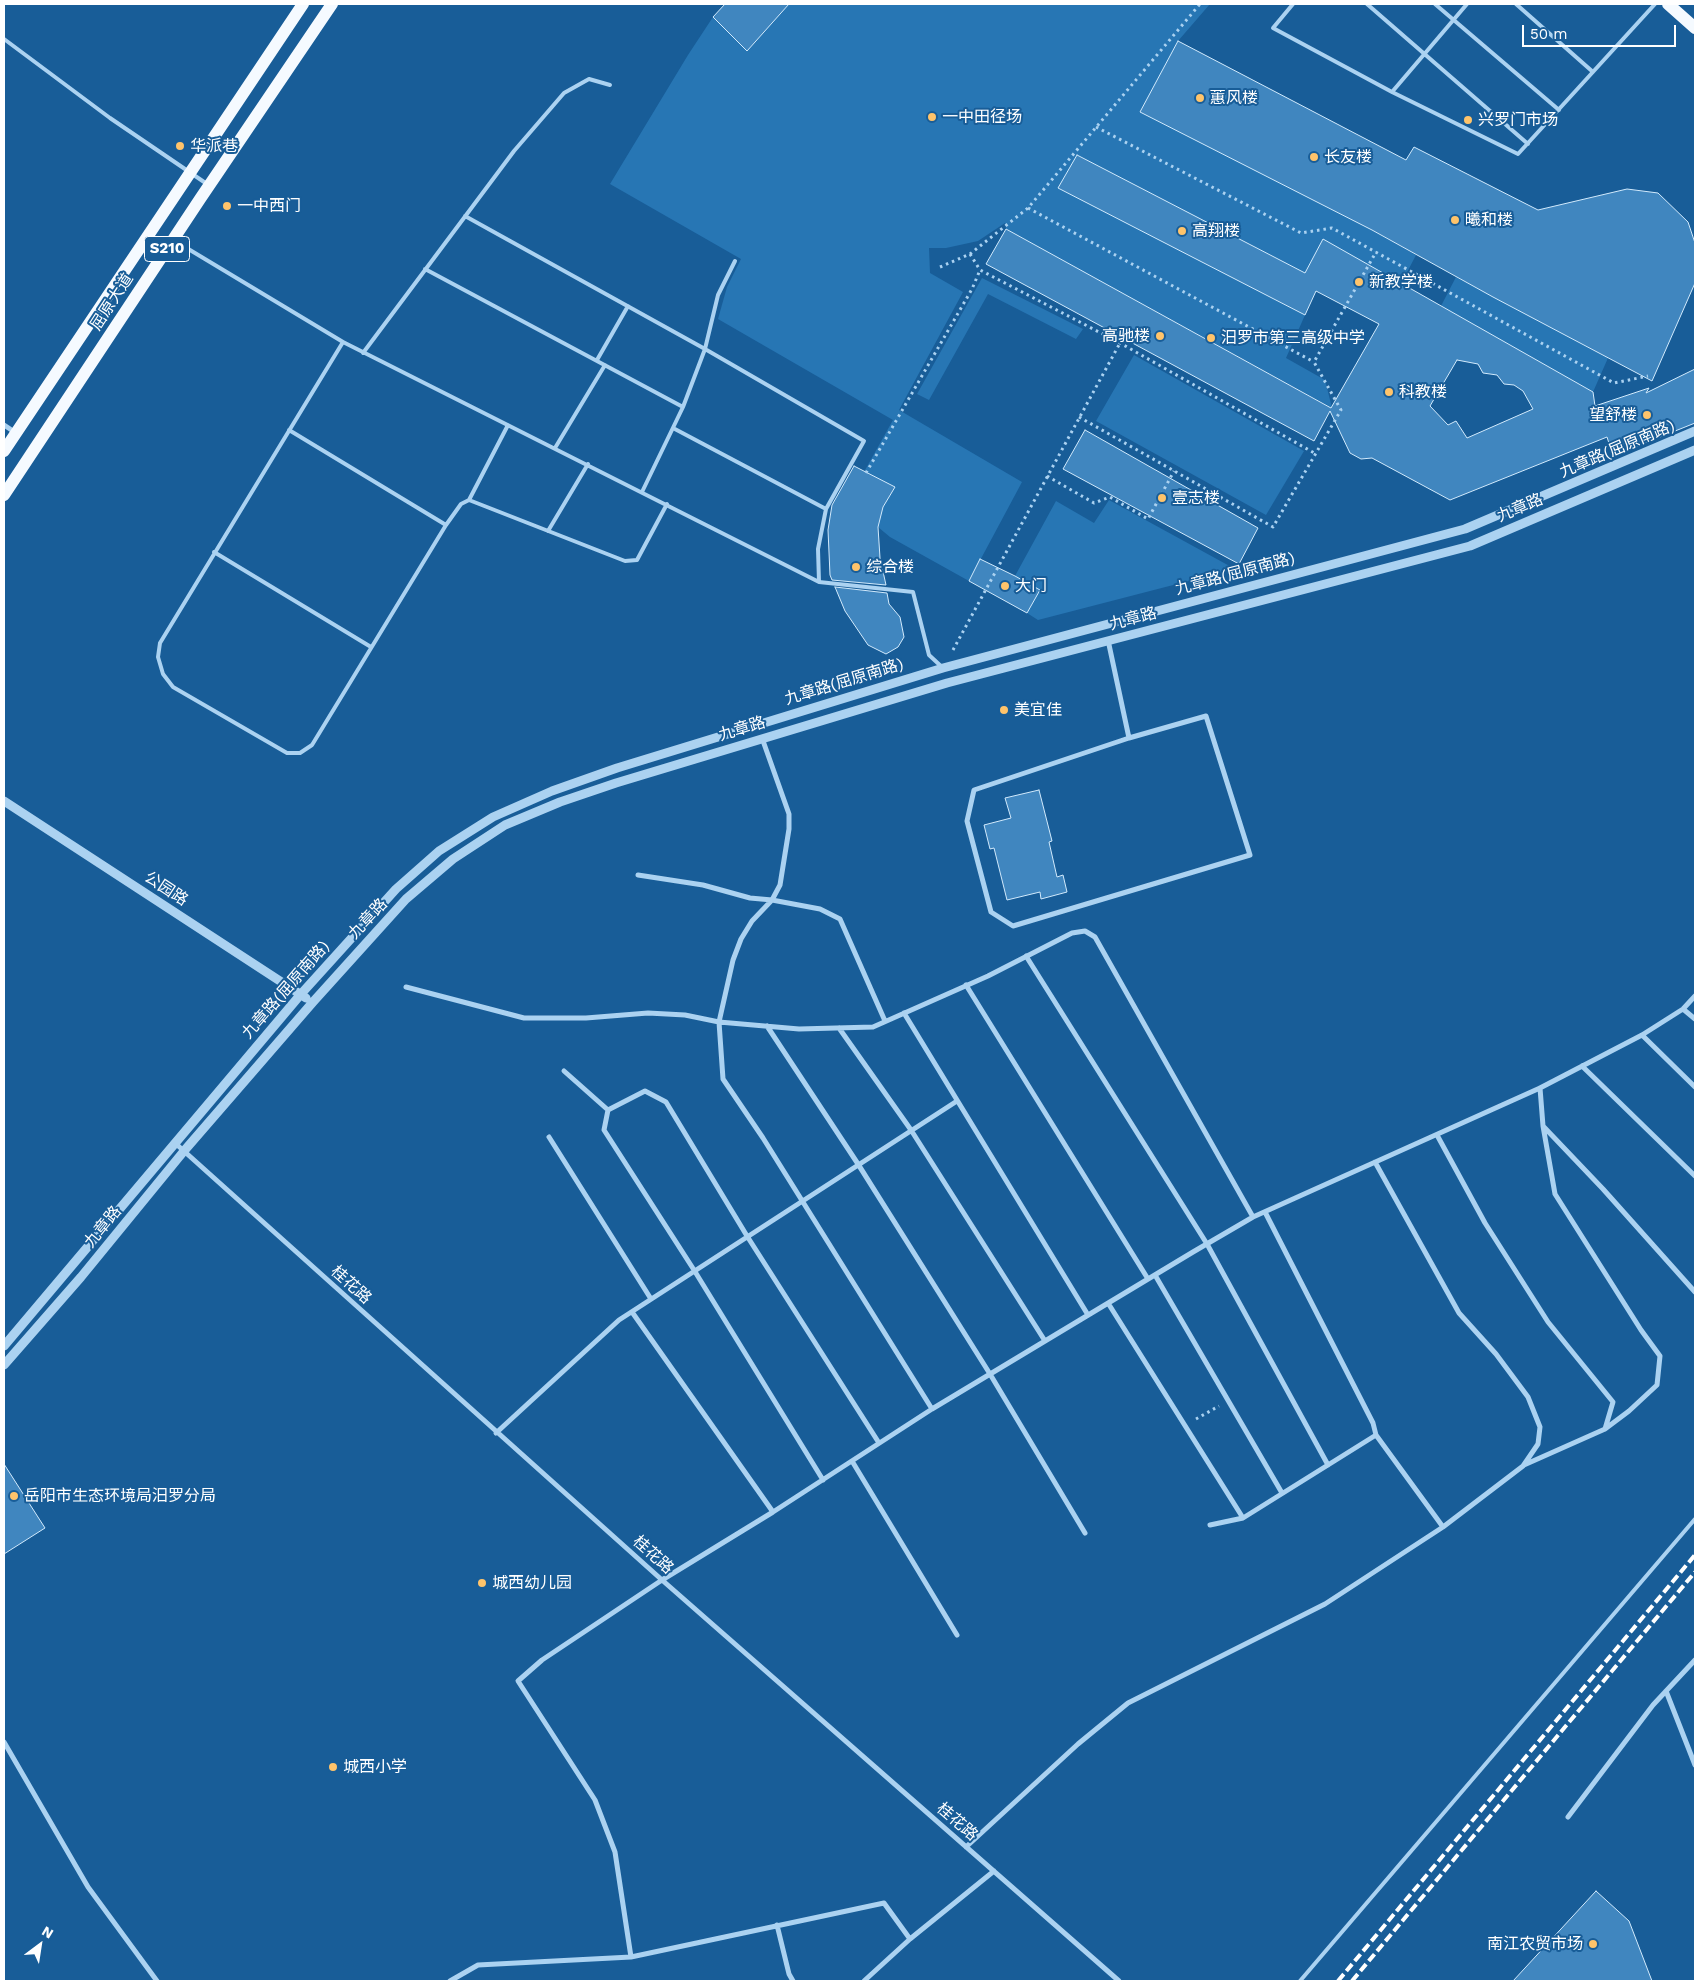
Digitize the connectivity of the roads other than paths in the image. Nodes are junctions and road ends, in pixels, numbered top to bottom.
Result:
1 (303, 4) edge
2 (332, 4) edge
3 (1293, 4) edge
4 (1367, 4) edge
5 (1434, 4) edge
6 (1466, 4) edge
7 (1516, 4) edge
8 (1655, 4) edge
9 (1668, 4) edge
10 (1454, 20) junction
11 (1695, 28) edge
12 (4, 38) edge
13 (1426, 53) junction
14 (1593, 72) junction
15 (610, 85) dead end
16 (1392, 92) junction
17 (1559, 110) junction
18 (1528, 144) junction
19 (190, 173) junction
20 (209, 185) junction
21 (465, 216) junction
22 (173, 240) junction
23 (735, 261) dead end
24 (425, 269) junction
25 (628, 306) junction
26 (343, 342) junction
27 (705, 348) junction
28 (363, 353) junction
29 (597, 360) junction
30 (605, 365) junction
31 (683, 407) junction
32 (508, 425) junction
33 (4, 426) edge
34 (673, 428) junction
35 (289, 430) junction
36 (1695, 431) edge
37 (16, 433) junction
38 (555, 448) junction
39 (1695, 450) edge
40 (4, 451) edge
41 (588, 464) junction
42 (642, 492) junction
43 (4, 495) edge
44 (469, 500) junction
45 (668, 504) junction
46 (826, 509) junction
47 (446, 525) junction
48 (548, 530) junction
49 (214, 552) junction
50 (819, 582) junction
51 (1108, 640) junction
52 (372, 647) junction
53 (943, 668) junction
54 (762, 738) junction
55 (1130, 738) junction
56 (4, 801) edge
57 (638, 875) dead end
58 (772, 900) junction
59 (1026, 956) junction
60 (966, 985) junction
61 (406, 987) dead end
62 (301, 994) junction
63 (1695, 996) edge
64 (312, 1002) junction
65 (1684, 1009) junction
66 (904, 1013) junction
67 (1695, 1019) edge
68 (885, 1021) junction
69 (720, 1022) junction
70 (767, 1026) junction
71 (839, 1028) junction
72 (1642, 1035) junction
73 (1582, 1066) junction
74 (564, 1071) dead end
75 (1695, 1087) edge
76 (1540, 1088) junction
77 (957, 1101) junction
78 (608, 1110) junction
79 (1543, 1126) junction
80 (911, 1130) junction
81 (1437, 1135) junction
82 (549, 1137) dead end
83 (174, 1143) junction
84 (184, 1151) junction
85 (1375, 1162) junction
86 (858, 1164) junction
87 (1695, 1176) edge
88 (802, 1200) junction
89 (1265, 1212) junction
90 (1253, 1217) junction
91 (747, 1236) junction
92 (1207, 1244) junction
93 (694, 1270) junction
94 (1155, 1275) junction
95 (1148, 1279) junction
96 (1695, 1292) edge
97 (651, 1299) junction
98 (1108, 1304) junction
99 (632, 1312) junction
100 (1088, 1315) junction
101 (1045, 1342) junction
102 (4, 1346) edge
103 (4, 1364) edge
104 (990, 1374) junction
105 (932, 1409) junction
106 (1605, 1429) junction
107 (496, 1433) junction
108 (1376, 1435) junction
109 (879, 1443) junction
110 (852, 1461) junction
111 (1328, 1465) junction
112 (1523, 1466) junction
113 (823, 1480) junction
114 (1282, 1494) junction
115 (773, 1512) junction
116 (1242, 1518) junction
117 (1695, 1519) edge
118 (1210, 1526) dead end
119 (1443, 1527) junction
120 (1085, 1533) dead end
121 (662, 1580) junction
122 (957, 1635) dead end
123 (1695, 1660) edge
124 (1666, 1691) junction
125 (4, 1742) edge
126 (1695, 1765) edge
127 (1568, 1817) dead end
128 (966, 1846) junction
129 (994, 1870) junction
130 (776, 1925) junction
131 (910, 1939) junction
132 (631, 1957) junction
133 (157, 1981) edge
134 (450, 1981) edge
135 (794, 1981) edge
136 (864, 1981) edge
137 (1120, 1981) edge
138 (1300, 1981) edge

1 - 19 main road, 屈原大道 / S210
2 - 20 main road, 屈原大道 / S210
3 - 16 lane
4 - 13 lane
5 - 10 lane
6 - 10 lane
7 - 14 lane
8 - 14 lane
9 - 11 main road
10 - 13 lane
10 - 17 lane
12 - 19 lane
13 - 16 lane
13 - 18 lane
14 - 17 lane
15 - 21 lane
16 - 18 lane
17 - 18 lane
19 - 20 lane
19 - 37 main road, 屈原大道 / S210
20 - 22 main road, 屈原大道 / S210
21 - 24 lane
21 - 25 lane
22 - 26 lane
22 - 43 main road, 屈原大道 / S210
23 - 27 lane
24 - 28 lane
24 - 29 lane
25 - 27 lane
25 - 29 lane
26 - 28 lane
26 - 35 lane
27 - 31 lane
27 - 46 lane
28 - 32 lane
29 - 30 lane
30 - 31 lane
30 - 38 lane
31 - 34 lane
32 - 38 lane
32 - 44 lane
33 - 37 street
34 - 42 lane
34 - 46 lane
35 - 47 lane
35 - 49 lane
36 - 53 street, 九章路(屈原南路)
37 - 40 main road, 屈原大道 / S210
38 - 41 lane
39 - 51 street, 九章路
41 - 42 lane
41 - 48 lane
42 - 45 lane
44 - 47 lane
44 - 48 lane
45 - 48 lane
45 - 50 lane
46 - 50 lane
47 - 52 lane
49 - 52 lane
49 - 52 lane
50 - 53 lane
51 - 54 street, 九章路
51 - 55 street
53 - 62 street, 九章路(屈原南路)
54 - 58 street
54 - 64 street, 九章路
55 - 55 street
56 - 62 street, 公园路
57 - 58 street
58 - 68 street
58 - 69 street
59 - 60 street
59 - 90 street
59 - 92 street
60 - 66 street
60 - 95 street
61 - 69 street
62 - 64 street, 公园路
62 - 83 street, 九章路(屈原南路)
63 - 65 street
64 - 84 street, 九章路
65 - 67 street
65 - 72 street
66 - 68 street
66 - 77 street
68 - 71 street
69 - 70 street
69 - 88 street
70 - 71 street
70 - 86 street
71 - 80 street
72 - 73 street
72 - 75 street
73 - 76 street
73 - 87 street
74 - 78 street
76 - 79 street
76 - 81 street
77 - 80 street
77 - 100 street
78 - 91 street
78 - 93 street
79 - 96 street
79 - 106 street
80 - 86 street
80 - 101 street
81 - 85 street
81 - 106 street
82 - 97 street
83 - 84 street, 桂花路
83 - 102 street, 九章路(屈原南路)
84 - 103 street, 九章路
84 - 107 street, 桂花路
85 - 89 street
85 - 112 street
86 - 88 street
86 - 104 street
88 - 91 street
88 - 105 street
89 - 90 street
89 - 108 street
90 - 92 street
91 - 93 street
91 - 109 street
92 - 94 street
92 - 111 street
93 - 97 street
93 - 113 street
94 - 95 street
94 - 114 street
95 - 98 street
97 - 99 street
98 - 100 street
98 - 116 street
99 - 107 street
99 - 115 street
100 - 101 street
101 - 104 street
104 - 105 street
104 - 120 street
105 - 109 street
106 - 112 street
107 - 121 street, 桂花路
108 - 111 street
108 - 119 street
109 - 110 street
110 - 113 street
110 - 122 street
111 - 114 street
112 - 119 street
113 - 115 street
114 - 116 street
115 - 121 street
116 - 118 street
117 - 138 lane
119 - 128 street
121 - 128 street, 桂花路
121 - 132 street
123 - 124 street
124 - 126 street
124 - 127 street
125 - 133 street
128 - 129 street, 桂花路
129 - 131 street
129 - 137 street, 桂花路
130 - 131 street
130 - 132 street
130 - 135 street
131 - 136 street
132 - 134 street

